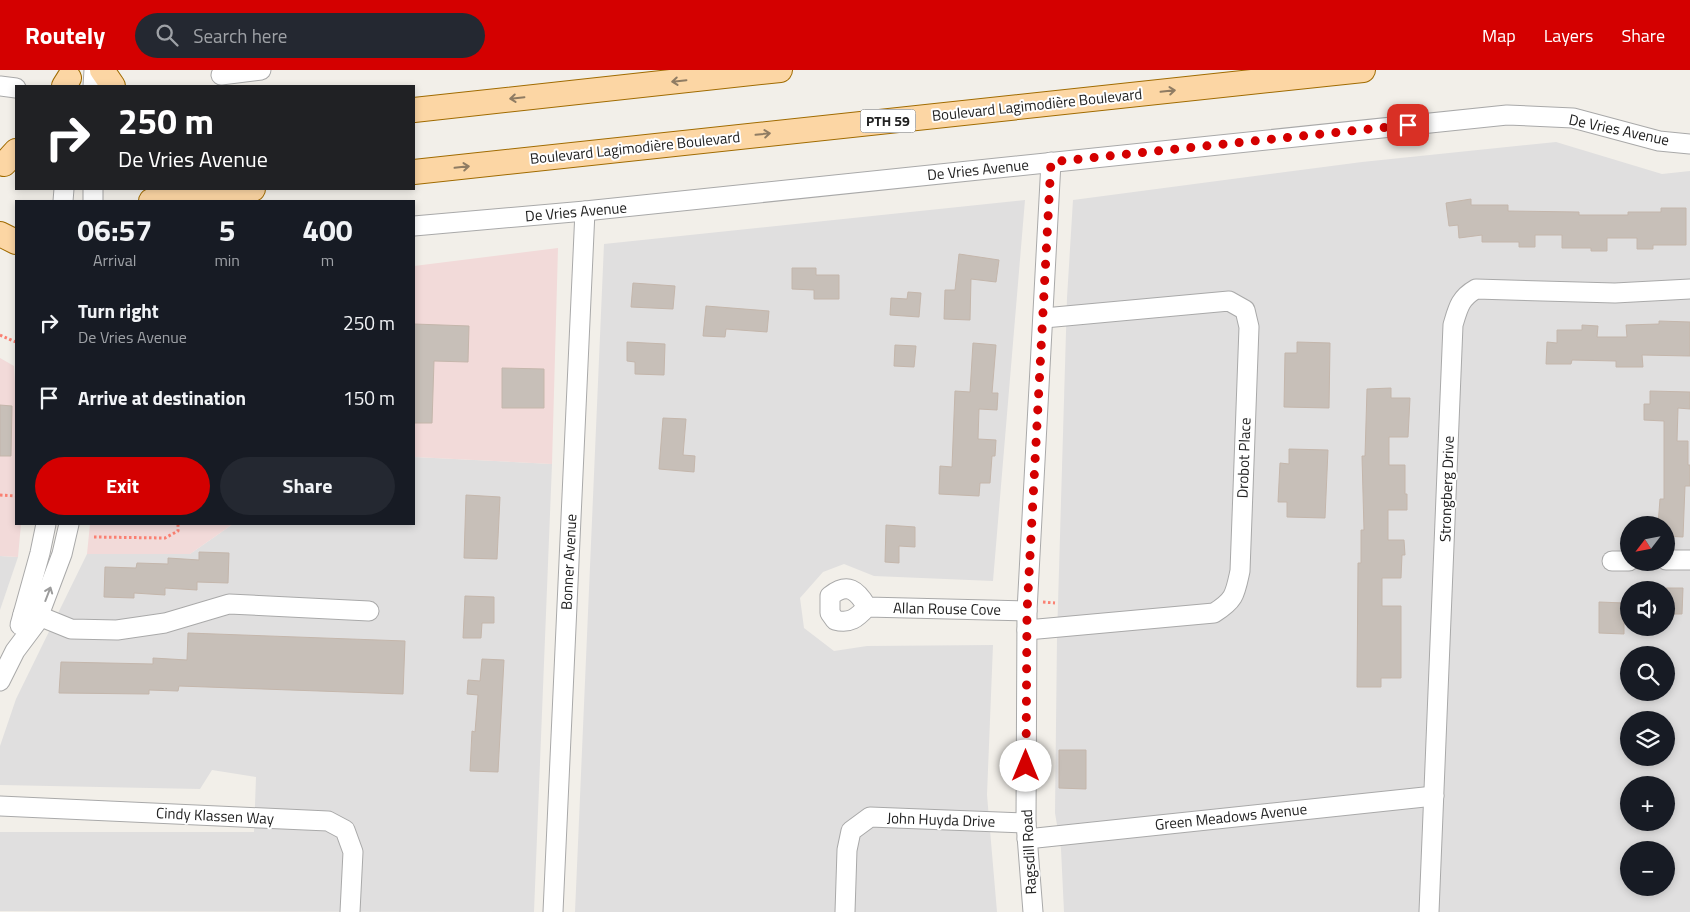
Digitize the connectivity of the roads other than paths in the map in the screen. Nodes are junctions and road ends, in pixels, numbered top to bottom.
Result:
1 (94, 70) edge
2 (102, 70) edge
3 (261, 70) edge
4 (780, 70) edge
5 (1363, 70) edge
6 (221, 75) dead end
7 (93, 85) edge
8 (112, 85) edge
9 (0, 86) edge
10 (15, 88) edge
11 (415, 110) edge
12 (1690, 144) edge
13 (1051, 162) junction
14 (415, 172) edge
15 (246, 190) edge
16 (182, 198) edge
17 (161, 200) edge
18 (585, 211) junction
19 (15, 222) edge
20 (0, 224) edge
21 (415, 226) edge
22 (0, 234) edge
23 (15, 242) edge
24 (1690, 289) edge
25 (1044, 318) junction
26 (46, 525) edge
27 (69, 525) edge
28 (1675, 560) edge
29 (1690, 560) edge
30 (867, 607) dead end
31 (369, 611) dead end
32 (31, 615) junction
33 (1027, 621) junction
34 (0, 681) edge
35 (1434, 796) junction
36 (0, 806) edge
37 (1027, 831) junction
38 (350, 912) edge
39 (553, 912) edge
40 (845, 912) edge
41 (1033, 912) edge
42 (1429, 912) edge

1 - 7 street
2 - 8 main road
3 - 6 street
4 -> 11 main road
14 -> 5 main road, Boulevard Lagimodière Boulevard / PTH 59
9 - 10 street
12 - 13 street, De Vries Avenue
13 - 18 street, De Vries Avenue
13 - 25 street, Ragsdill Road
15 - 16 main road
16 - 17 main road
18 - 21 street, De Vries Avenue
18 - 39 street, Bonner Avenue
19 - 20 main road
22 - 23 main road
24 - 35 street, Strongberg Drive
25 - 33 street, Ragsdill Road
25 - 33 street, Drobot Place
26 - 32 street
32 -> 27 street
28 - 29 street
30 - 33 street, Allan Rouse Cove
31 - 32 street
32 - 34 street
33 - 37 street, Ragsdill Road
35 - 37 street, Green Meadows Avenue
35 - 42 street, Strongberg Drive
36 - 38 street, Cindy Klassen Way
37 - 40 street, John Huyda Drive
37 - 41 street, Ragsdill Road

